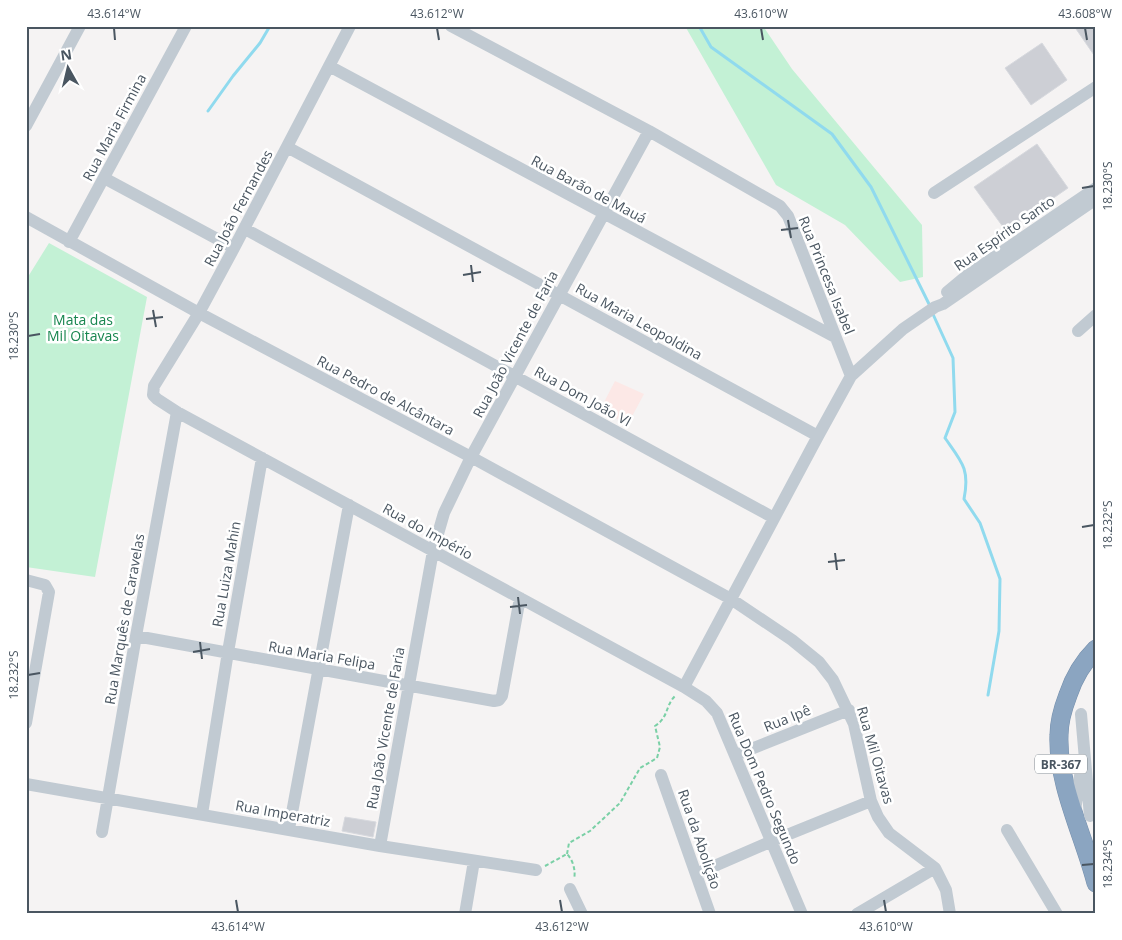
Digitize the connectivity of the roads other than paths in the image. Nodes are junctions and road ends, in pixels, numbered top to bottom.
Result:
1 (80, 26) edge
2 (186, 26) edge
3 (350, 26) edge
4 (452, 26) edge
5 (329, 66) junction
6 (1096, 88) edge
7 (28, 119) edge
8 (649, 131) junction
9 (287, 147) junction
10 (104, 178) junction
11 (1096, 188) edge
12 (934, 194) dead end
13 (1096, 198) edge
14 (604, 214) junction
15 (26, 217) edge
16 (245, 229) junction
17 (69, 242) junction
18 (234, 248) junction
19 (558, 295) junction
20 (931, 310) junction
21 (199, 313) junction
22 (1096, 315) edge
23 (1078, 331) dead end
24 (835, 337) junction
25 (516, 376) junction
26 (851, 376) junction
27 (159, 401) joint
28 (177, 412) junction
29 (818, 436) junction
30 (471, 457) junction
31 (262, 458) junction
32 (349, 504) junction
33 (774, 518) junction
34 (433, 552) junction
35 (26, 580) edge
36 (520, 598) junction
37 (731, 599) junction
38 (136, 636) junction
39 (1096, 650) edge
40 (228, 652) junction
41 (318, 669) junction
42 (408, 686) junction
43 (684, 687) junction
44 (849, 710) junction
45 (1081, 714) dead end
46 (26, 723) edge
47 (1084, 753) junction
48 (736, 755) junction
49 (661, 775) dead end
50 (26, 784) edge
51 (1092, 789) edge
52 (108, 799) junction
53 (871, 801) junction
54 (202, 814) junction
55 (1082, 814) junction
56 (289, 829) junction
57 (1007, 830) dead end
58 (102, 832) dead end
59 (772, 841) junction
60 (380, 846) junction
61 (474, 861) junction
62 (1093, 866) edge
63 (935, 868) junction
64 (536, 870) road end
65 (696, 874) junction
66 (1096, 883) edge
67 (570, 889) road end
68 (464, 914) edge
69 (582, 914) edge
70 (710, 914) edge
71 (802, 914) edge
72 (857, 914) edge
73 (950, 914) edge
74 (1057, 914) edge

1 - 7 street
2 - 10 street, Rua Maria Firmina
3 - 5 street, Rua João Fernandes
4 - 8 street, Rua Princesa Isabel
5 - 9 street, Rua João Fernandes
5 - 14 street, Rua Barão de Mauá
6 - 12 street
8 - 14 street, Rua João Vicente de Faria
8 - 24 street, Rua Princesa Isabel
9 - 16 street, Rua João Fernandes
9 - 19 street, Rua Maria Leopoldina
10 - 17 street, Rua Maria Firmina
10 - 18 street
11 - 20 street, Rua Espírito Santo
13 - 20 street, Rua Espírito Santo
14 - 19 street, Rua João Vicente de Faria
14 - 24 street, Rua Barão de Mauá
15 - 17 street, Rua Pedro de Alcântara
16 - 18 street, Rua João Fernandes
16 - 25 street, Rua Dom João VI
17 - 21 street, Rua Pedro de Alcântara
18 - 21 street, Rua João Fernandes
19 - 25 street, Rua João Vicente de Faria
19 - 29 street, Rua Maria Leopoldina
20 - 26 street, Rua Espírito Santo
21 - 27 street, Rua João Fernandes
21 - 30 street, Rua Pedro de Alcântara
22 - 23 street
24 - 26 street, Rua Princesa Isabel
25 - 30 street, Rua João Vicente de Faria
25 - 33 street, Rua Dom João VI
26 - 29 street
27 - 28 street, Rua do Império
28 - 31 street, Rua do Império
28 - 38 street, Rua Marquês de Caravelas
29 - 33 street
30 - 34 street, Rua João Vicente de Faria
30 - 37 street, Rua Pedro de Alcântara
31 - 32 street, Rua do Império
31 - 40 street, Rua Luiza Mahin
32 - 34 street, Rua do Império
32 - 41 street
33 - 37 street
34 - 36 street, Rua do Império
34 - 42 street, Rua João Vicente de Faria
35 - 46 street
36 - 42 street, Rua Maria Felipa
36 - 43 street, Rua do Império
37 - 43 street
37 - 44 street, Rua Mil Oitavas
38 - 40 street, Rua Maria Felipa
38 - 52 street, Rua Marquês de Caravelas
39 - 55 highway, BR-367
40 - 41 street, Rua Maria Felipa
40 - 54 street, Rua Luiza Mahin
41 - 42 street, Rua Maria Felipa
41 - 56 street
42 - 60 street, Rua João Vicente de Faria
43 - 48 street, Rua Dom Pedro Segundo
44 - 48 street, Rua Ipê
44 - 53 street, Rua Mil Oitavas
45 - 47 street
47 - 51 street
47 - 55 street
48 - 59 street, Rua Dom Pedro Segundo
49 - 65 street, Rua da Abolição
50 - 52 street, Rua Imperatriz
51 - 55 street
52 - 54 street, Rua Imperatriz
52 - 58 street, Rua Marquês de Caravelas
53 - 59 street
53 - 63 street, Rua Mil Oitavas
54 - 56 street, Rua Imperatriz
55 - 62 highway, BR-367
56 - 60 street, Rua Imperatriz
57 - 74 street
59 - 65 street
59 - 71 street, Rua Dom Pedro Segundo
60 - 61 street, Rua Imperatriz
61 - 64 street, Rua Imperatriz
61 - 68 street
62 - 66 highway, BR-367
63 - 72 street
63 - 73 street, Rua Mil Oitavas
65 - 70 street, Rua da Abolição
67 - 69 street

